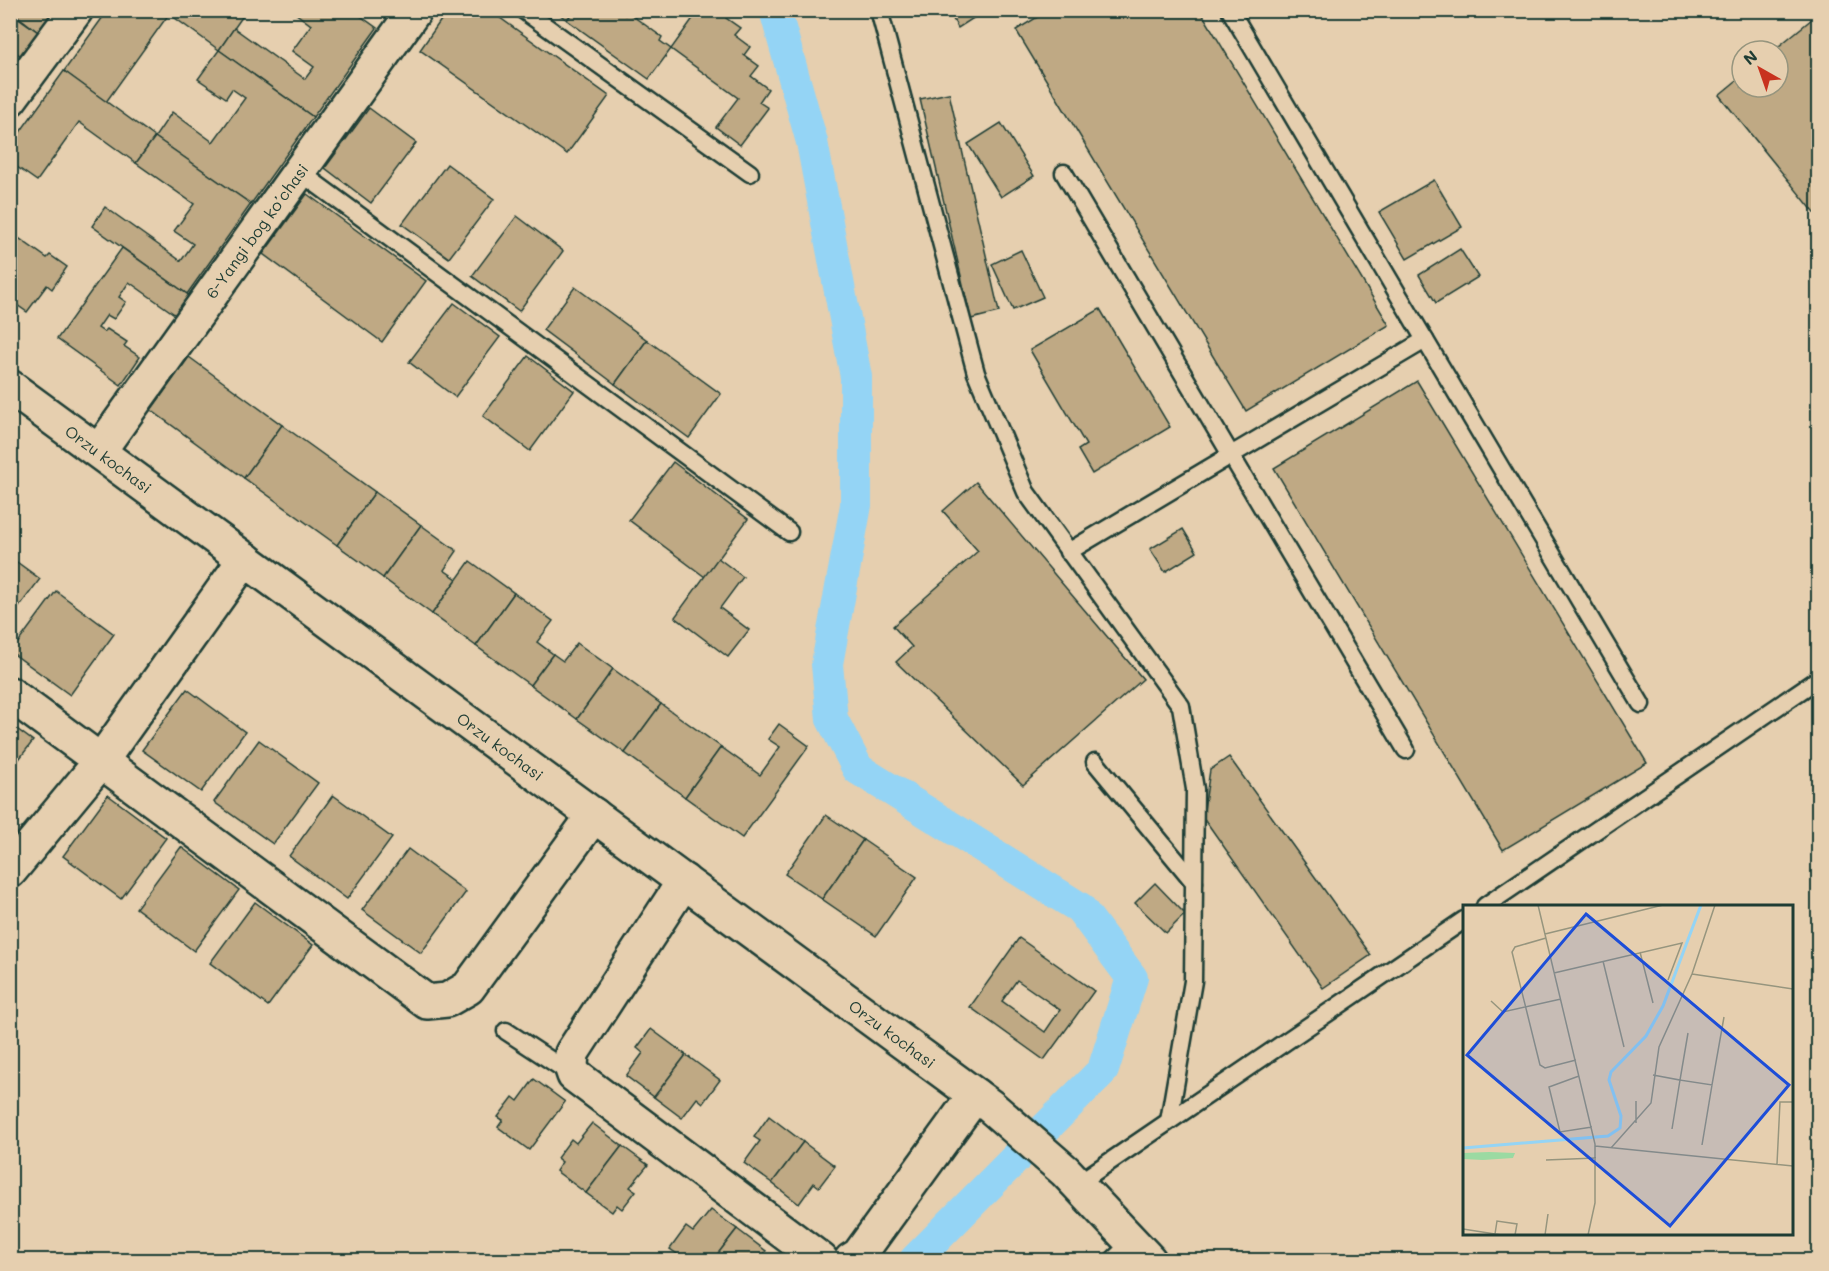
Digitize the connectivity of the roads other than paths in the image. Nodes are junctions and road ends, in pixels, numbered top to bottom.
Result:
1 (76, 10) edge
2 (416, 10) edge
3 (523, 10) edge
4 (879, 10) edge
5 (1230, 10) edge
6 (10, 99) edge
7 (300, 172) junction
8 (750, 173) dead end
9 (1064, 173) dead end
10 (1425, 340) junction
11 (10, 387) edge
12 (99, 451) junction
13 (1231, 455) junction
14 (789, 532) dead end
15 (1068, 552) junction
16 (245, 559) junction
17 (1818, 679) edge
18 (10, 694) edge
19 (1641, 704) dead end
20 (1406, 750) dead end
21 (101, 761) junction
22 (1095, 762) dead end
23 (594, 815) junction
24 (10, 871) edge
25 (684, 881) junction
26 (1194, 882) junction
27 (1486, 905) edge
28 (1463, 921) edge
29 (506, 1031) dead end
30 (574, 1075) junction
31 (982, 1100) junction
32 (1169, 1121) junction
33 (1071, 1178) junction
34 (1132, 1254) edge
35 (821, 1260) edge
36 (851, 1260) edge

1 - 6 street
2 - 7 street, 6-Yangi bog koʼchasi
3 - 8 lane
4 - 15 lane
5 - 10 lane
7 - 12 street, 6-Yangi bog koʼchasi
7 - 14 lane
9 - 13 lane
10 - 13 lane
10 - 19 lane
11 - 12 street, Orzu kochasi
12 - 16 street, Orzu kochasi
13 - 15 lane
13 - 20 lane
15 - 26 lane
16 - 21 street
16 - 23 street, Orzu kochasi
17 - 27 lane
18 - 21 street
21 - 23 street
21 - 24 street
22 - 26 lane
23 - 25 street, Orzu kochasi
25 - 30 street
25 - 31 street, Orzu kochasi
26 - 32 lane
28 - 32 lane
29 - 30 lane
30 - 35 street
31 - 33 street, Orzu kochasi
31 - 36 street
32 - 33 lane
33 - 34 street, Orzu kochasi

